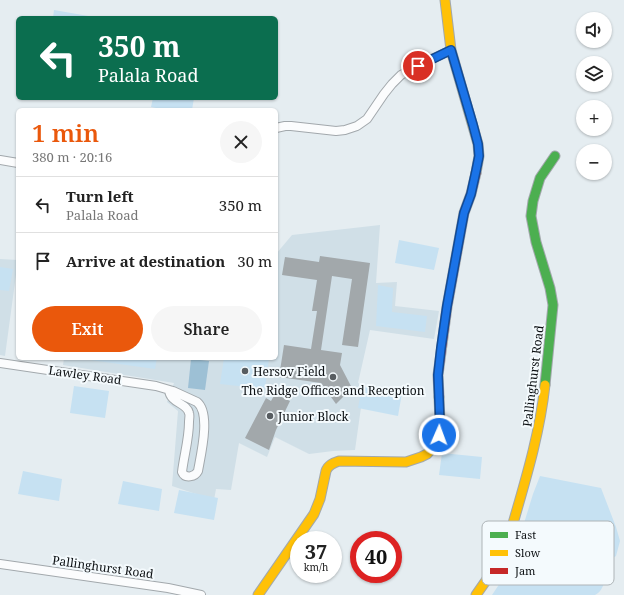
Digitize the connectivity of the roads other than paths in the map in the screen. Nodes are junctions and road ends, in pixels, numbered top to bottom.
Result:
1 (445, 0) edge
2 (451, 50) junction
3 (278, 128) edge
4 (555, 156) dead end
5 (0, 160) edge
6 (16, 163) edge
7 (0, 363) edge
8 (169, 390) junction
9 (514, 521) edge
10 (0, 564) edge
11 (483, 585) edge
12 (201, 595) edge
13 (258, 595) edge
14 (476, 595) edge

1 - 2 street
2 - 3 street
2 - 13 street
4 - 9 street, Pallinghurst Road
5 - 6 street
7 - 8 street, Lawley Road
8 - 8 street, Lawley Road
10 - 12 street, Pallinghurst Road
11 - 14 street, Pallinghurst Road

